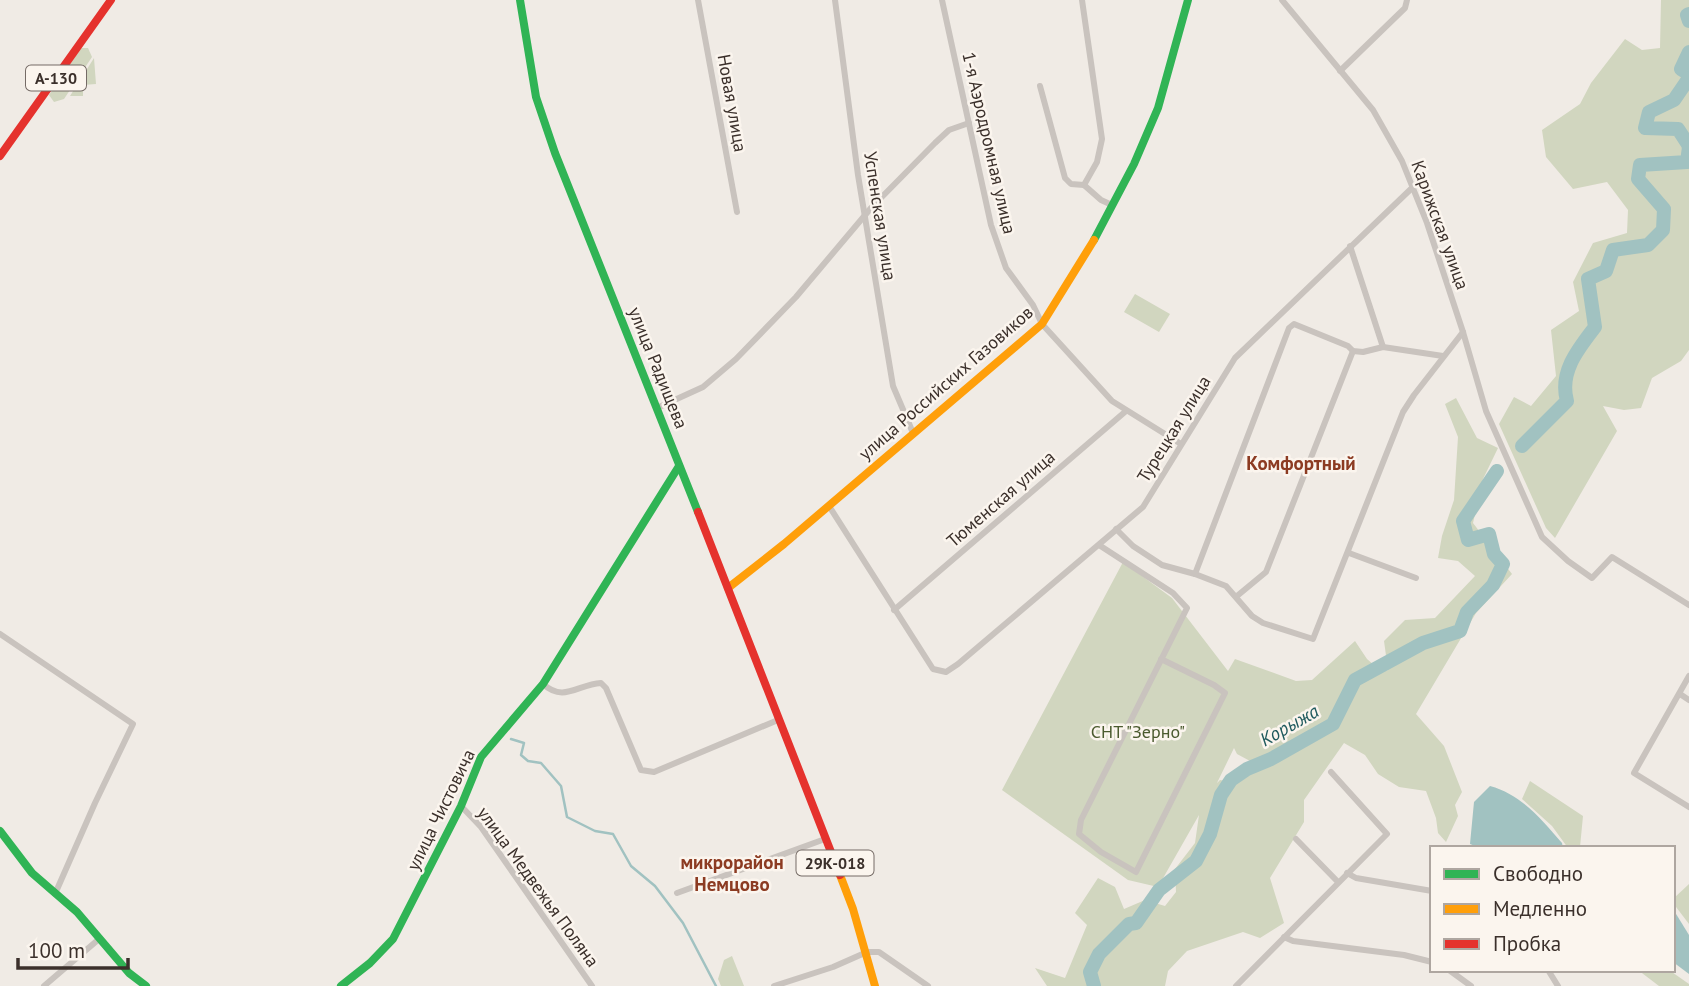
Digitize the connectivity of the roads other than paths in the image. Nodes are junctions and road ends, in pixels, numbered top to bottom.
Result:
1 (111, 0) edge
2 (520, 0) edge
3 (698, 0) edge
4 (835, 0) edge
5 (942, 0) edge
6 (1082, 0) edge
7 (1188, 0) edge
8 (1282, 0) edge
9 (1407, 0) edge
10 (1340, 71) junction
11 (1041, 86) dead end
12 (970, 123) junction
13 (0, 156) edge
14 (1084, 185) junction
15 (1413, 187) junction
16 (1112, 205) junction
17 (737, 212) dead end
18 (865, 215) junction
19 (1350, 246) junction
20 (1042, 324) junction
21 (1463, 332) junction
22 (1383, 347) junction
23 (1353, 351) junction
24 (1443, 356) junction
25 (657, 408) junction
26 (1126, 411) junction
27 (913, 433) junction
28 (1181, 444) junction
29 (679, 466) junction
30 (829, 506) junction
31 (1116, 529) junction
32 (1098, 545) junction
33 (1349, 553) junction
34 (1195, 574) junction
35 (1416, 578) dead end
36 (728, 588) junction
37 (1237, 596) junction
38 (1689, 605) edge
39 (894, 610) junction
40 (0, 634) edge
41 (1161, 659) junction
42 (1689, 676) edge
43 (543, 684) junction
44 (1680, 694) junction
45 (1689, 700) edge
46 (778, 720) junction
47 (1331, 772) dead end
48 (461, 806) junction
49 (1689, 807) edge
50 (0, 831) edge
51 (825, 839) junction
52 (1296, 839) dead end
53 (1347, 873) junction
54 (1338, 882) junction
55 (1430, 891) edge
56 (677, 893) dead end
57 (55, 894) junction
58 (1284, 937) junction
59 (99, 939) junction
60 (867, 952) junction
61 (1430, 962) edge
62 (1452, 972) edge
63 (44, 986) edge
64 (146, 986) edge
65 (341, 986) edge
66 (592, 986) edge
67 (774, 986) edge
68 (875, 986) edge
69 (928, 986) edge
70 (1236, 986) edge
71 (1471, 986) edge

1 - 13 main road, А-130
2 - 25 main road, улица Радищева
3 - 17 street, Новая улица
4 - 18 street, Успенская улица
5 - 12 street, 1-я Аэродромная улица
6 - 14 street
7 - 16 main road, улица Российских Газовиков
8 - 10 street, Карижская улица
9 - 10 street
10 - 15 street, Карижская улица
11 - 14 street
12 - 18 street
12 - 20 street, 1-я Аэродромная улица
14 - 16 street
15 - 19 street, Турецкая улица
15 - 21 street, Карижская улица
16 - 20 main road, улица Российских Газовиков
18 - 25 street
18 - 27 street, Успенская улица
19 - 22 street
19 - 28 street, Турецкая улица
20 - 26 street, 1-я Аэродромная улица
20 - 27 main road, улица Российских Газовиков
21 - 24 street
21 - 38 street, Карижская улица
22 - 23 street
22 - 24 street
23 - 34 street
23 - 37 street
24 - 33 street
25 - 29 main road, улица Радищева
26 - 28 street, 1-я Аэродромная улица
26 - 39 street, Тюменская улица
27 - 30 main road, улица Российских Газовиков
28 - 31 street, Турецкая улица
29 - 36 main road, улица Радищева
29 - 43 main road, улица Чистовича
30 - 36 main road, улица Российских Газовиков
30 - 39 street
31 - 32 street, Турецкая улица
31 - 34 street
32 - 39 street, Турецкая улица
32 - 41 street
33 - 35 street
33 - 37 street
34 - 37 street
36 - 46 main road, улица Радищева
40 - 57 street
41 - 41 street
42 - 44 street
43 - 46 street
43 - 48 main road, улица Чистовича
44 - 45 street
44 - 49 street
46 - 51 main road, улица Радищева / 29К-018
47 - 53 street
48 - 65 main road, улица Чистовича
48 - 66 street, улица Медвежья Поляна
50 - 57 main road
51 - 56 street
51 - 60 main road, 29К-018
52 - 54 street
53 - 54 street
53 - 55 street
54 - 58 street
57 - 59 main road
58 - 61 street
58 - 70 street
59 - 63 street
59 - 64 main road
60 - 67 street
60 - 68 main road, 29К-018
60 - 69 street
62 - 71 street

